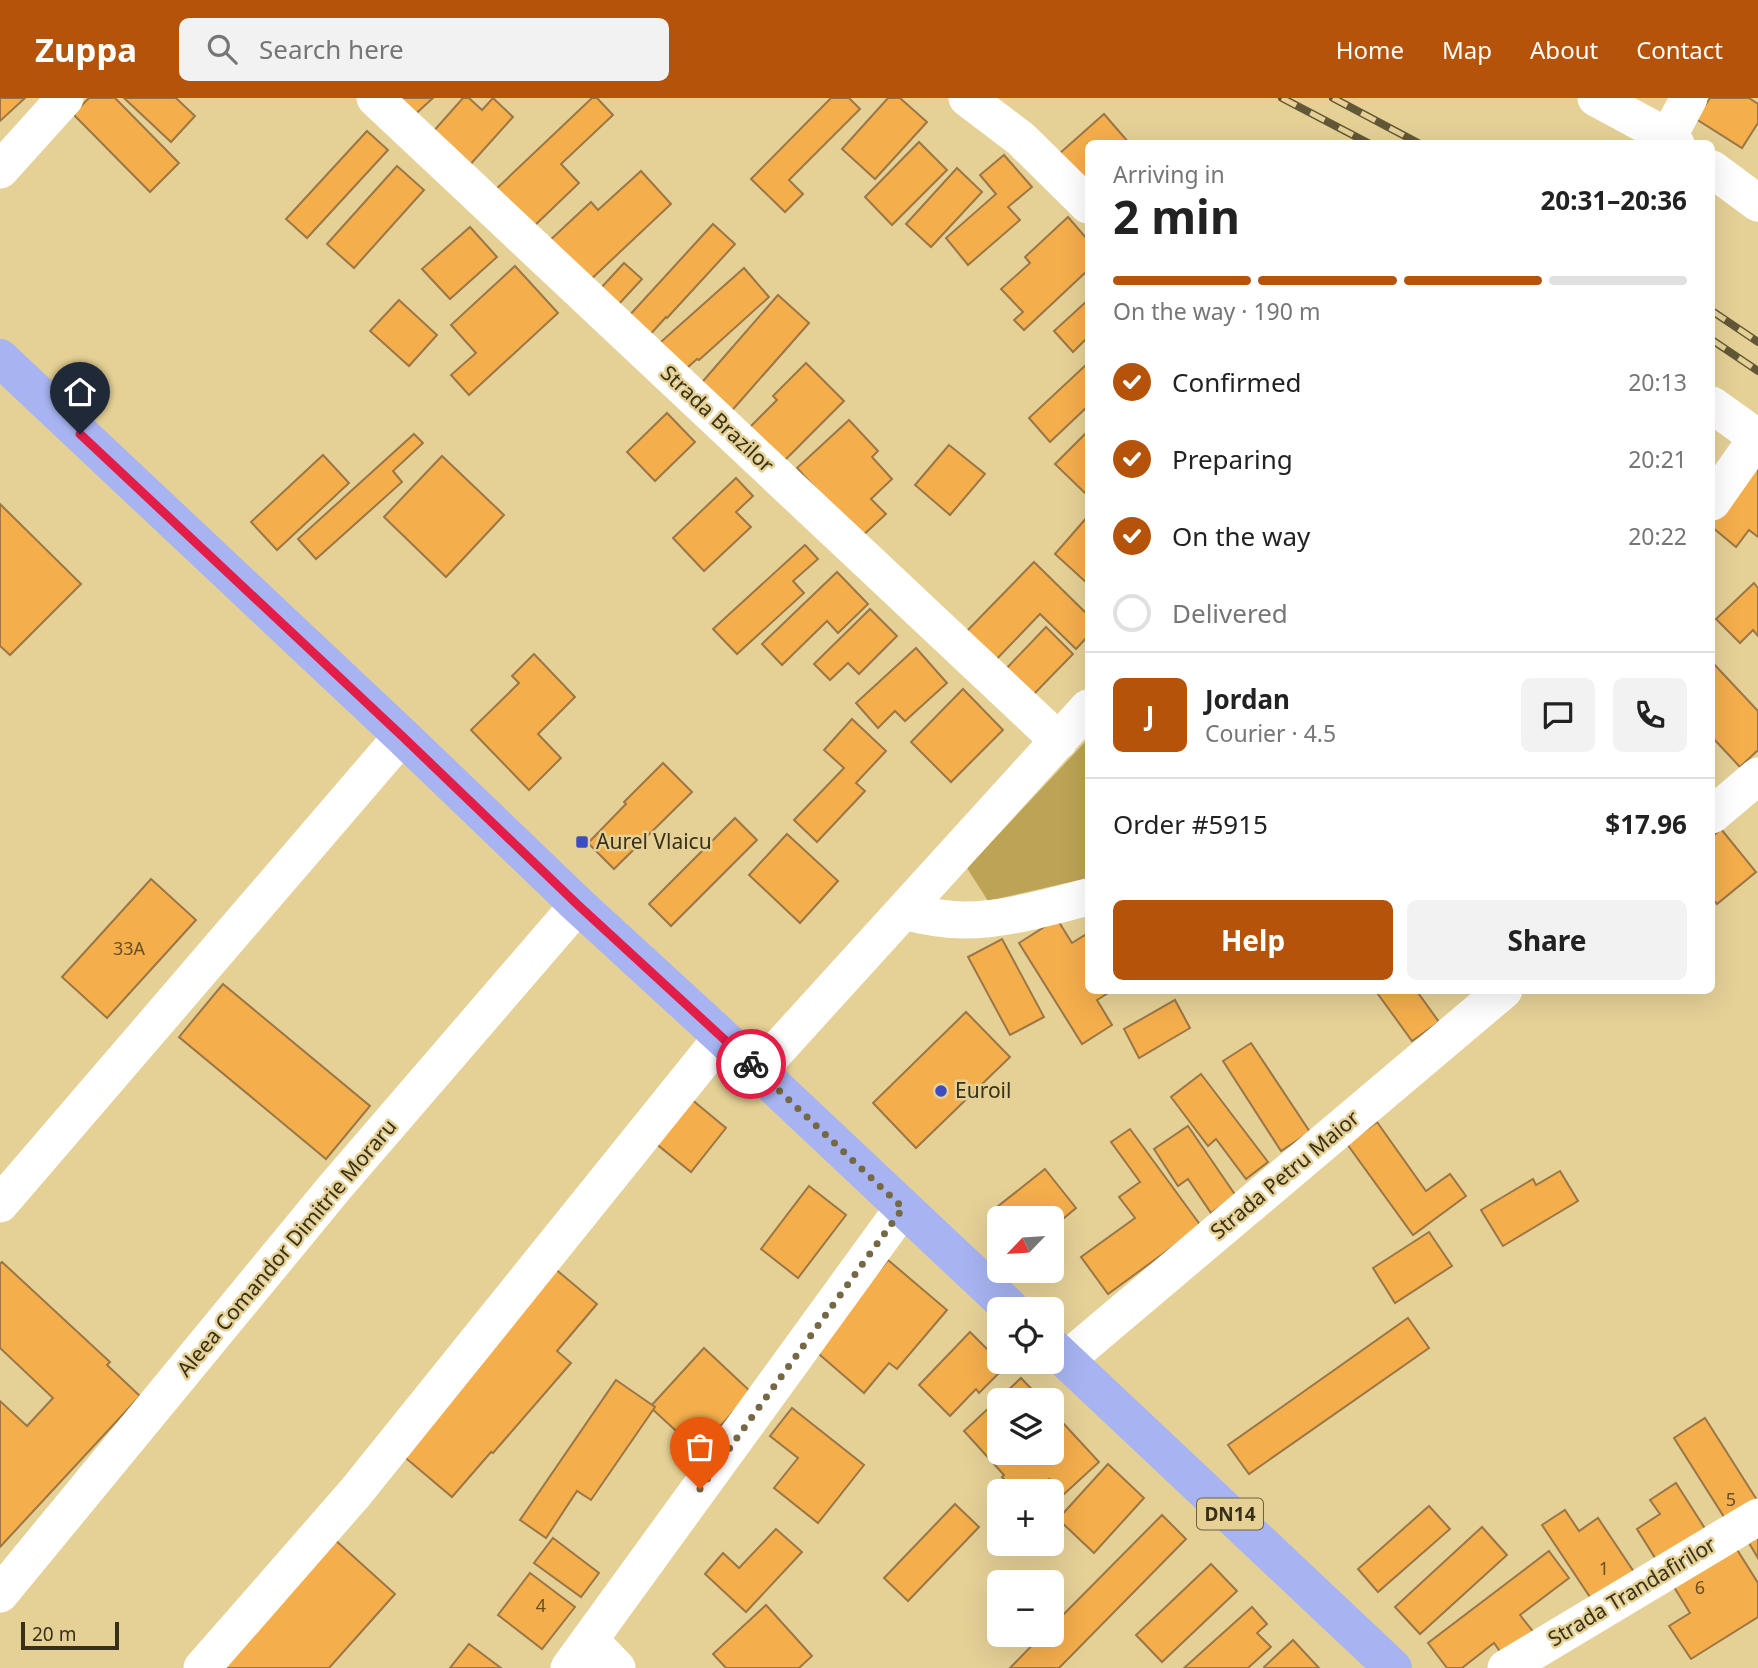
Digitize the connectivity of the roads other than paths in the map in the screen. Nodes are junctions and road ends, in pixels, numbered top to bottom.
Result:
1 (65, 98) edge
2 (375, 98) edge
3 (967, 98) edge
4 (1596, 98) edge
5 (1689, 98) edge
6 (1672, 140) edge
7 (0, 170) edge
8 (1715, 171) edge
9 (1085, 202) edge
10 (1758, 203) edge
11 (0, 359) edge
12 (1715, 407) edge
13 (1758, 438) edge
14 (1715, 498) edge
15 (1085, 711) edge
16 (402, 736) junction
17 (1059, 741) junction
18 (1758, 776) edge
19 (1715, 812) edge
20 (1085, 898) edge
21 (578, 905) junction
22 (904, 911) junction
23 (1499, 994) edge
24 (722, 1037) junction
25 (758, 1071) junction
26 (0, 1205) edge
27 (903, 1208) junction
28 (998, 1297) edge
29 (1064, 1350) edge
30 (1064, 1359) edge
31 (1758, 1517) edge
32 (0, 1594) edge
33 (580, 1654) edge
34 (202, 1668) edge
35 (617, 1668) edge
36 (1393, 1668) edge
37 (1506, 1668) edge

1 - 7 street
2 - 17 street, Strada Brazilor
3 - 9 street
4 - 6 street
5 - 6 street
8 - 10 street
11 - 16 main road
12 - 13 street
13 - 14 street
15 - 17 street
16 - 21 main road
16 - 26 street
17 - 22 street
18 - 19 street
20 - 22 street
21 - 24 main road
21 - 32 street, Aleea Comandor Dimitrie Moraru
22 - 25 street
23 - 29 street, Strada Petru Maior
24 - 25 main road
24 - 34 street
25 - 27 main road
27 - 28 main road
27 - 33 street
30 - 36 main road, DN14
31 - 37 street, Strada Trandafirilor
33 - 35 street

